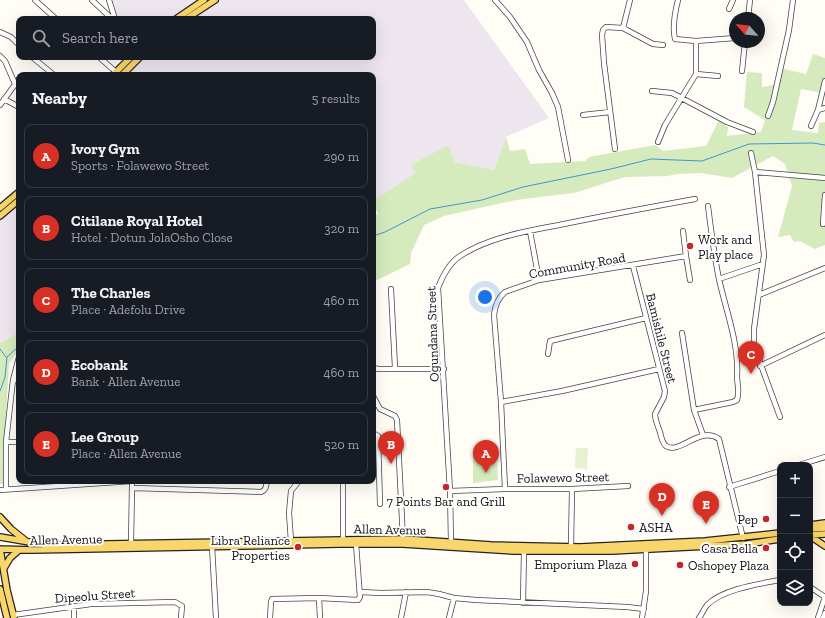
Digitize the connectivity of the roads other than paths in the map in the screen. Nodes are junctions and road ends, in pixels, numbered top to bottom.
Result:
1 (35, 0) edge
2 (92, 0) edge
3 (109, 0) edge
4 (204, 0) edge
5 (214, 0) edge
6 (494, 0) edge
7 (630, 0) edge
8 (678, 0) edge
9 (733, 0) edge
10 (750, 0) edge
11 (793, 0) edge
12 (729, 9) dead end
13 (749, 12) edge
14 (53, 16) edge
15 (109, 16) edge
16 (114, 16) edge
17 (180, 16) edge
18 (190, 16) edge
19 (623, 28) junction
20 (0, 32) edge
21 (729, 38) edge
22 (696, 41) junction
23 (16, 42) edge
24 (663, 45) dead end
25 (744, 48) edge
26 (0, 56) edge
27 (36, 60) edge
28 (102, 60) edge
29 (126, 60) edge
30 (137, 60) edge
31 (742, 71) dead end
32 (50, 72) edge
33 (112, 72) edge
34 (116, 72) edge
35 (125, 72) edge
36 (696, 74) junction
37 (718, 76) dead end
38 (825, 81) edge
39 (15, 84) joint
40 (652, 91) dead end
41 (683, 98) junction
42 (4, 99) junction
43 (0, 105) edge
44 (16, 105) edge
45 (825, 108) edge
46 (818, 110) junction
47 (610, 112) junction
48 (583, 115) dead end
49 (768, 116) dead end
50 (811, 126) dead end
51 (753, 132) dead end
52 (658, 142) dead end
53 (615, 149) dead end
54 (751, 153) dead end
55 (568, 160) dead end
56 (755, 172) junction
57 (825, 178) edge
58 (16, 195) edge
59 (825, 195) edge
60 (695, 200) dead end
61 (16, 203) edge
62 (708, 206) dead end
63 (0, 208) edge
64 (0, 216) edge
65 (823, 224) dead end
66 (530, 231) junction
67 (683, 231) dead end
68 (686, 256) junction
69 (762, 264) junction
70 (633, 266) junction
71 (825, 268) edge
72 (719, 279) junction
73 (539, 280) junction
74 (690, 280) dead end
75 (391, 289) dead end
76 (759, 295) junction
77 (646, 318) junction
78 (682, 333) dead end
79 (825, 335) edge
80 (548, 354) dead end
81 (760, 366) junction
82 (16, 367) edge
83 (376, 368) edge
84 (395, 368) junction
85 (444, 369) junction
86 (659, 369) junction
87 (16, 379) edge
88 (12, 380) junction
89 (376, 402) edge
90 (501, 402) junction
91 (694, 410) junction
92 (780, 416) dead end
93 (376, 435) edge
94 (703, 435) junction
95 (6, 442) junction
96 (16, 442) edge
97 (825, 457) edge
98 (809, 462) edge
99 (777, 472) edge
100 (85, 484) edge
101 (132, 484) edge
102 (266, 484) edge
103 (297, 484) edge
104 (343, 484) edge
105 (628, 486) dead end
106 (730, 487) junction
107 (133, 488) junction
108 (6, 489) junction
109 (505, 489) junction
110 (572, 489) junction
111 (0, 490) edge
112 (450, 491) junction
113 (380, 504) dead end
114 (0, 517) edge
115 (825, 523) edge
116 (813, 525) edge
117 (825, 528) edge
118 (813, 529) edge
119 (777, 533) edge
120 (825, 534) edge
121 (813, 536) edge
122 (0, 537) edge
123 (743, 538) junction
124 (813, 538) edge
125 (403, 539) junction
126 (777, 539) edge
127 (343, 540) junction
128 (291, 541) junction
129 (28, 542) junction
130 (451, 542) junction
131 (131, 544) junction
132 (356, 544) junction
133 (212, 546) junction
134 (571, 546) junction
135 (825, 546) edge
136 (0, 549) edge
137 (19, 550) junction
138 (646, 550) junction
139 (524, 551) junction
140 (4, 568) junction
141 (777, 581) edge
142 (813, 589) edge
143 (0, 590) edge
144 (360, 592) junction
145 (406, 592) junction
146 (825, 597) edge
147 (320, 598) junction
148 (454, 598) junction
149 (523, 603) junction
150 (74, 607) junction
151 (644, 609) junction
152 (825, 613) edge
153 (14, 616) edge
154 (7, 618) edge
155 (74, 618) edge
156 (181, 618) edge
157 (216, 618) edge
158 (270, 618) edge
159 (320, 618) edge
160 (401, 618) edge
161 (449, 618) edge
162 (642, 618) edge
163 (699, 618) edge
164 (818, 618) edge
165 (823, 618) edge

1 - 14 street
2 - 15 street
3 - 16 street
4 - 17 main road
5 - 18 main road
6 - 55 street
7 - 19 street
8 - 22 street
9 - 12 street
10 - 13 street
11 - 49 street
19 - 24 street
19 - 47 street
20 - 23 street
21 - 22 street
22 - 36 street
25 - 31 street
26 - 39 street
27 - 32 street
28 - 33 street
29 - 34 main road
30 - 35 main road
36 - 37 street
36 - 41 street
38 - 46 street
39 - 42 street
40 - 41 street
41 - 51 street
41 - 52 street
42 - 43 street
42 - 44 street
45 - 46 street
46 - 50 street
47 - 48 street
47 - 53 street
54 - 56 street
56 - 57 street
56 - 69 street
58 - 63 main road
59 - 65 street
60 - 66 street, Ogundana Street
61 - 64 main road
62 - 72 street
66 - 73 street
66 - 85 street, Ogundana Street
67 - 68 street
68 - 70 street, Community Road
68 - 74 street
69 - 72 street
69 - 76 street
70 - 73 street, Community Road
70 - 77 street, Bamishile Street
71 - 76 street
72 - 91 street
73 - 90 street, Community Road
75 - 84 street
76 - 81 street
77 - 80 street
77 - 86 street, Bamishile Street
78 - 91 street
79 - 81 street
81 - 92 street
82 - 88 street
83 - 84 street
84 - 85 street
85 - 112 street, Ogundana Street
86 - 90 street
86 - 94 street, Bamishile Street
87 - 88 street
88 - 95 street
89 - 125 street
90 - 109 street, Community Road
91 - 94 street
93 - 113 street
94 - 106 street
95 - 96 street
95 - 108 street
97 - 98 street
99 - 106 street
100 - 108 street
101 - 107 street
102 - 107 street
103 - 128 street
104 - 127 street
105 - 110 street, Folawewo Street
106 - 123 street
107 - 131 street
108 - 111 street
109 - 110 street, Folawewo Street
109 - 112 street, Folawewo Street
110 - 134 street
112 - 130 street, Ogundana Street
114 - 129 main road
115 - 116 main road
117 - 118 main road
119 - 123 main road, Allen Avenue
120 - 121 main road
122 - 129 main road, Allen Avenue
123 - 134 main road, Allen Avenue
124 - 135 main road
125 - 127 main road, Allen Avenue
125 - 130 main road, Allen Avenue
126 - 138 main road, Allen Avenue
127 - 128 main road, Allen Avenue
128 - 131 main road, Allen Avenue
129 - 131 main road, Allen Avenue
130 - 134 main road, Allen Avenue
132 - 133 main road, Allen Avenue
132 - 139 main road, Allen Avenue
132 - 144 street
133 - 137 main road, Allen Avenue
133 - 157 street
136 - 137 main road, Allen Avenue
136 - 140 main road
137 - 140 main road
138 - 139 main road, Allen Avenue
138 - 151 street
139 - 149 street
140 - 153 main road
141 - 163 street
142 - 146 street
143 - 154 main road
144 - 145 street
144 - 147 street
145 - 148 street
145 - 160 street
146 - 164 street
147 - 158 street
147 - 159 street
148 - 149 street
148 - 161 street
149 - 151 street
150 - 153 street, Dipeolu Street
150 - 155 street
150 - 156 street, Dipeolu Street
151 - 162 street
152 - 165 street

